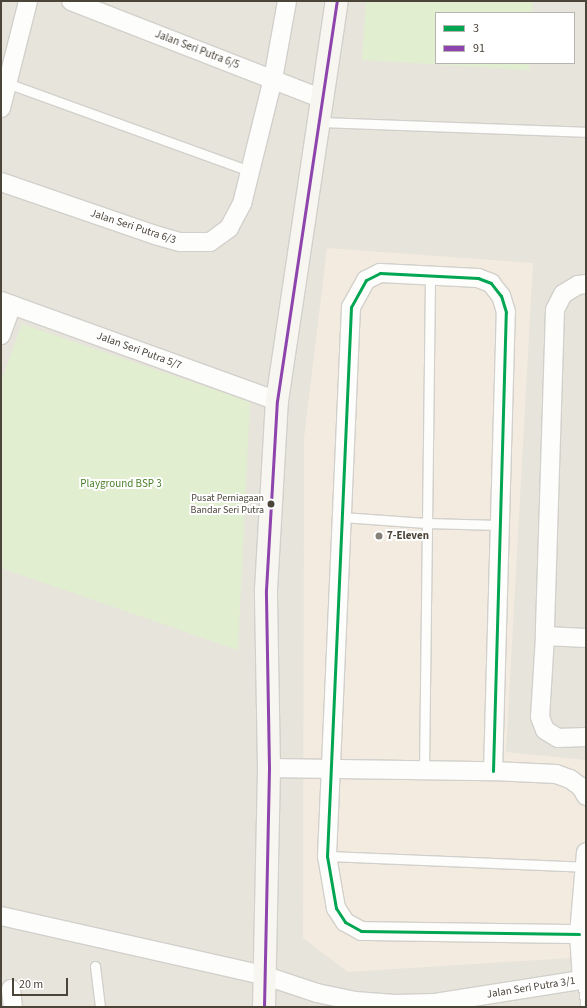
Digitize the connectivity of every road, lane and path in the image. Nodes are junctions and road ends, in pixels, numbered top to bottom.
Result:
1 (28, 1) edge
2 (71, 1) edge
3 (287, 1) edge
4 (337, 1) edge
5 (273, 80) junction
6 (4, 82) edge
7 (322, 98) junction
8 (1, 108) edge
9 (318, 122) junction
10 (586, 132) edge
11 (250, 172) junction
12 (1, 182) edge
13 (430, 274) junction
14 (586, 284) edge
15 (7, 303) edge
16 (1, 335) edge
17 (277, 401) junction
18 (342, 517) junction
19 (426, 523) junction
20 (499, 525) junction
21 (545, 636) junction
22 (586, 638) edge
23 (586, 737) edge
24 (269, 768) junction
25 (332, 769) junction
26 (424, 770) junction
27 (493, 771) junction
28 (586, 796) edge
29 (327, 856) junction
30 (585, 860) edge
31 (1, 916) edge
32 (579, 934) junction
33 (94, 966) dead end
34 (263, 975) junction
35 (584, 980) edge
36 (11, 989) dead end
37 (317, 1000) edge
38 (14, 1007) edge
39 (100, 1007) edge
40 (264, 1007) edge
41 (586, 1007) edge

1 - 6 street
2 - 5 street, Jalan Seri Putra 6/5
3 - 5 street, Jalan Seri Putra 6/3
4 - 7 street
5 - 7 street, Jalan Seri Putra 6/5
5 - 11 street, Jalan Seri Putra 6/3
6 - 8 street
6 - 11 lane
7 - 9 street
9 - 10 lane
9 - 17 street
11 - 12 street, Jalan Seri Putra 6/3
13 - 18 street
13 - 19 lane
13 - 20 street
14 - 21 street
15 - 16 street
15 - 17 street, Jalan Seri Putra 5/7
17 - 24 street
18 - 19 lane
18 - 25 street
19 - 20 lane
19 - 26 lane
20 - 27 street
21 - 22 street
21 - 23 street
24 - 25 street
24 - 34 street
25 - 26 street
25 - 29 street
26 - 27 street
27 - 28 street
29 - 30 lane
29 - 32 street
30 - 32 street
31 - 34 street, Jalan Seri Putra 3/1
32 - 35 street
33 - 39 lane
34 - 37 street, Jalan Seri Putra 3/1
34 - 40 street
35 - 37 street, Jalan Seri Putra 3/1
35 - 41 lane
36 - 38 street

